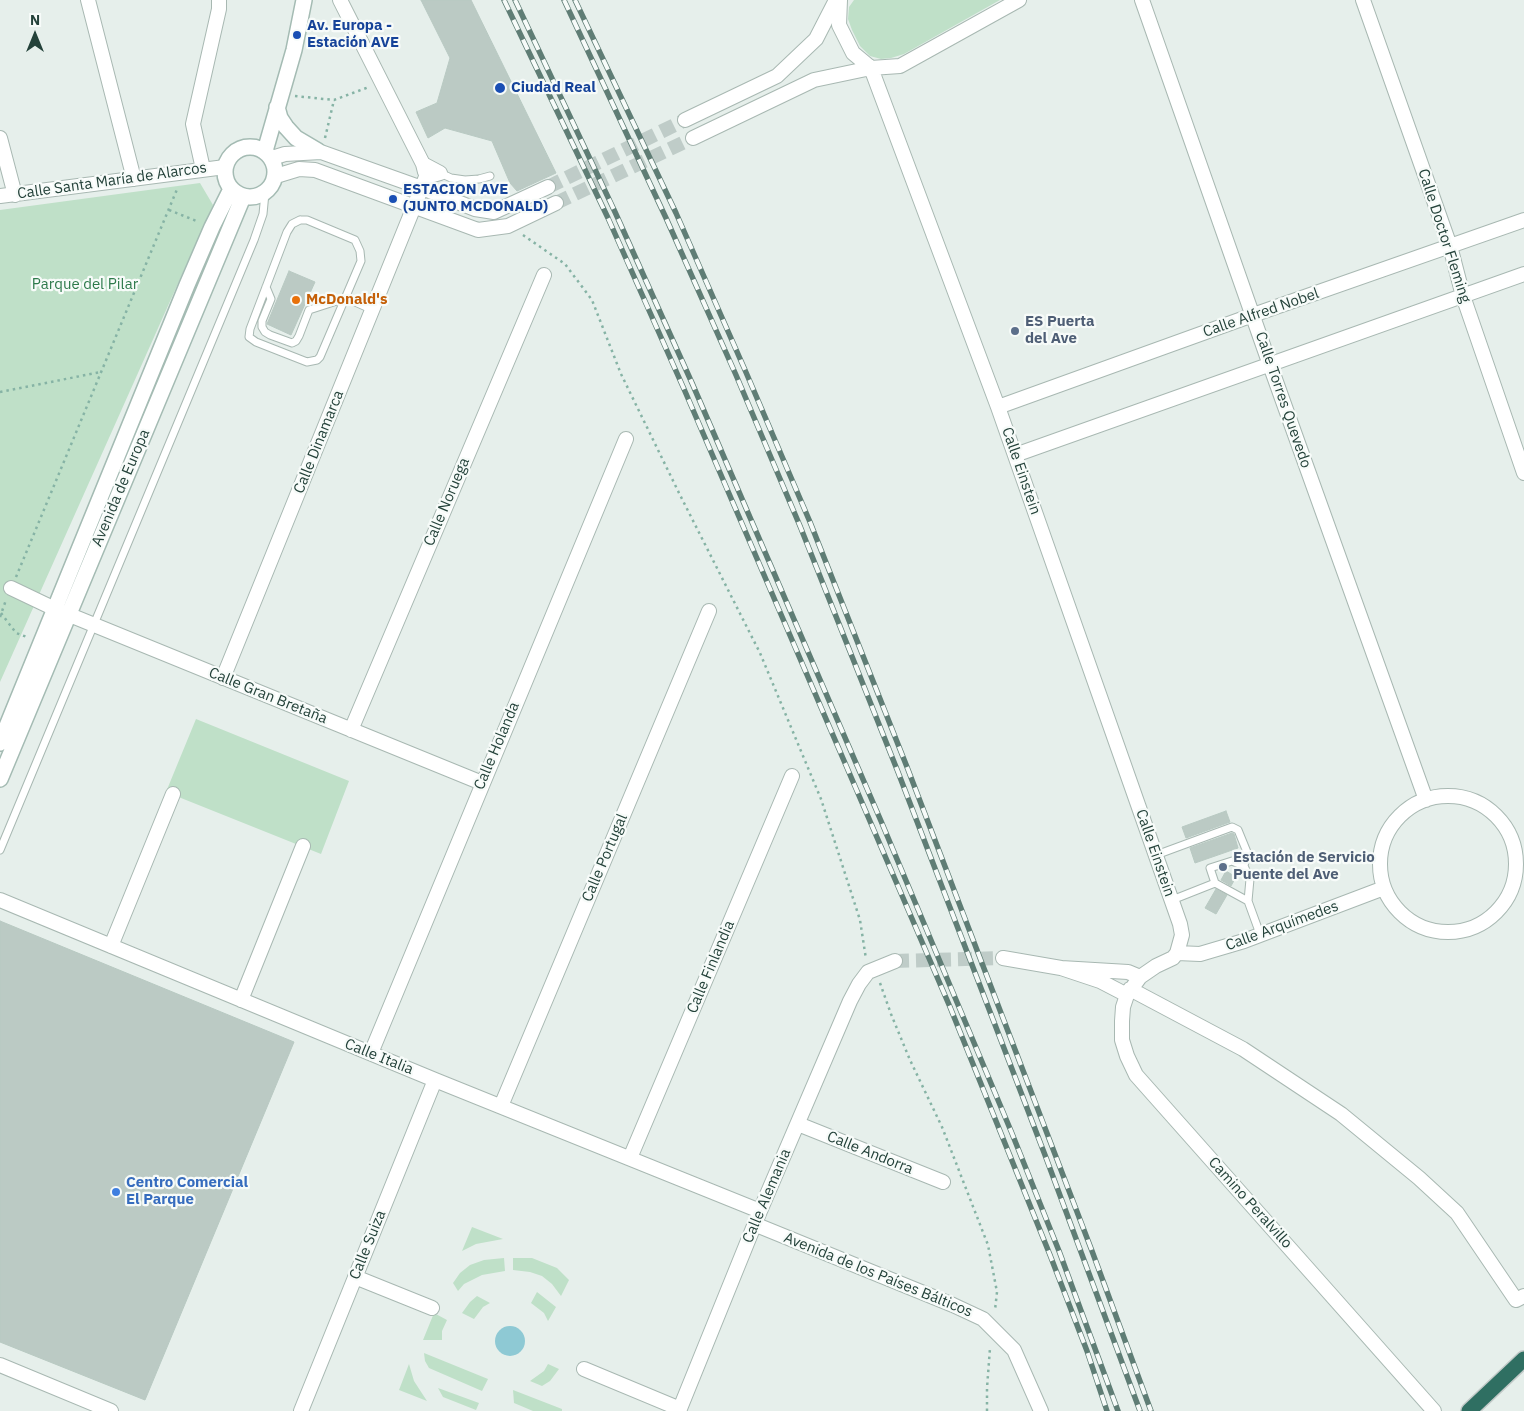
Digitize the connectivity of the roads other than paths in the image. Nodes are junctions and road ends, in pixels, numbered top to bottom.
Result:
1 (88, 0) edge
2 (219, 0) edge
3 (304, 0) edge
4 (340, 0) edge
5 (838, 0) edge
6 (1019, 0) edge
7 (1142, 0) edge
8 (1363, 0) edge
9 (871, 68) junction
10 (279, 101) junction
11 (686, 120) tunnel mouth
12 (0, 138) edge
13 (693, 138) tunnel mouth
14 (320, 151) junction
15 (269, 154) junction
16 (225, 167) junction
17 (203, 169) junction
18 (440, 173) joint
19 (276, 176) junction
20 (424, 176) junction
21 (490, 176) dead end
22 (134, 178) junction
23 (548, 187) tunnel mouth
24 (237, 193) junction
25 (265, 193) junction
26 (15, 195) junction
27 (0, 196) edge
28 (556, 203) tunnel mouth
29 (415, 206) junction
30 (1524, 220) edge
31 (1450, 246) junction
32 (1524, 274) edge
33 (544, 275) dead end
34 (266, 287) junction
35 (1463, 296) junction
36 (346, 298) junction
37 (373, 310) junction
38 (1253, 315) junction
39 (1270, 365) junction
40 (998, 407) junction
41 (626, 439) dead end
42 (1015, 455) junction
43 (1524, 473) edge
44 (11, 588) road end
45 (709, 610) dead end
46 (62, 612) junction
47 (93, 625) junction
48 (223, 678) junction
49 (351, 730) junction
50 (0, 743) edge
51 (792, 776) dead end
52 (0, 779) edge
53 (482, 783) junction
54 (173, 794) dead end
55 (1426, 800) junction
56 (1518, 838) edge
57 (303, 846) dead end
58 (0, 850) edge
59 (1156, 855) junction
60 (1244, 866) junction
61 (1215, 883) junction
62 (1384, 888) junction
63 (0, 900) edge
64 (1172, 900) junction
65 (1248, 901) junction
66 (1260, 934) junction
67 (111, 946) junction
68 (1177, 953) junction
69 (1004, 958) tunnel mouth
70 (895, 961) tunnel mouth
71 (1061, 968) junction
72 (1140, 977) junction
73 (1129, 992) junction
74 (241, 1000) junction
75 (371, 1053) junction
76 (435, 1080) junction
77 (501, 1106) junction
78 (798, 1124) junction
79 (630, 1158) junction
80 (943, 1182) dead end
81 (760, 1211) junction
82 (754, 1224) junction
83 (355, 1277) junction
84 (1524, 1296) edge
85 (432, 1308) dead end
86 (1524, 1359) edge
87 (0, 1365) edge
88 (584, 1368) dead end
89 (78, 1398) junction
90 (680, 1410) edge
91 (73, 1411) edge
92 (111, 1411) edge
93 (301, 1411) edge
94 (1041, 1411) edge
95 (1434, 1411) edge
96 (1468, 1411) edge

1 - 22 street
2 - 17 street
3 - 10 main road
4 - 20 street
5 - 9 street, Calle Einstein
5 - 11 street
6 - 9 street
7 - 38 street, Calle Torres Quevedo
8 - 31 street, Calle Doctor Fleming
9 - 13 street
9 - 40 street, Calle Einstein
10 - 14 main road
10 - 15 main road
12 - 26 street
14 - 15 street
14 - 20 street
15 - 16 main road
15 - 19 main road
16 - 17 street, Calle Santa María de Alarcos
16 - 24 main road
17 - 22 street, Calle Santa María de Alarcos
18 - 20 street
18 - 21 lane
19 - 25 main road
19 - 29 street
20 - 23 street
20 - 29 street, Calle Dinamarca
22 - 26 street, Calle Santa María de Alarcos
24 - 25 main road
24 - 46 main road, Avenida de Europa
24 - 46 main road, Avenida de Europa
25 - 47 lane
26 - 27 street, Calle Santa María de Alarcos
28 - 29 street
29 - 37 street, Calle Dinamarca
30 - 31 street, Calle Alfred Nobel
31 - 35 street, Calle Doctor Fleming
31 - 38 street, Calle Alfred Nobel
32 - 35 street
33 - 49 street, Calle Noruega
34 - 36 lane
34 - 36 lane
34 - 36 lane
35 - 39 street
35 - 43 street, Calle Doctor Fleming
36 - 37 lane
37 - 48 street, Calle Dinamarca
38 - 39 street, Calle Torres Quevedo
38 - 40 street, Calle Alfred Nobel
39 - 42 street
39 - 55 street, Calle Torres Quevedo
40 - 42 street, Calle Einstein
41 - 53 street, Calle Holanda
42 - 59 street, Calle Einstein
44 - 46 street, Calle Gran Bretaña
45 - 77 street, Calle Portugal
46 - 47 street, Calle Gran Bretaña
46 - 50 main road, Avenida de Europa
46 - 52 main road, Avenida de Europa
47 - 48 street, Calle Gran Bretaña
47 - 58 lane
48 - 49 street, Calle Gran Bretaña
49 - 53 street, Calle Gran Bretaña
51 - 79 street, Calle Finlandia
53 - 75 street, Calle Holanda
54 - 67 street
55 - 56 street
55 - 62 street
56 - 62 street
57 - 74 street
59 - 60 lane
59 - 64 street, Calle Einstein
60 - 61 lane
60 - 65 lane
61 - 64 lane
61 - 65 lane
62 - 66 street, Calle Arquímedes
63 - 67 street, Calle Italia
64 - 68 street, Calle Einstein
65 - 66 lane
66 - 68 street, Calle Arquímedes
67 - 74 street, Calle Italia
68 - 72 street, Camino Peralvillo
69 - 71 street
70 - 78 street, Calle Alemania
71 - 72 street
71 - 73 street
72 - 73 street, Camino Peralvillo
73 - 84 street
73 - 95 street, Camino Peralvillo
74 - 75 street, Calle Italia
75 - 76 street, Calle Italia
76 - 77 street, Calle Italia
76 - 83 street, Calle Suiza
77 - 79 street, Calle Italia
78 - 80 street, Calle Andorra
78 - 81 street, Calle Alemania
79 - 81 street, Calle Italia
81 - 82 street, Calle Alemania
82 - 90 street, Calle Alemania
82 - 94 street, Avenida de los Países Bálticos
83 - 85 street
83 - 93 street, Calle Suiza
86 - 96 highway
87 - 89 street
88 - 90 street
89 - 91 street
89 - 92 street

